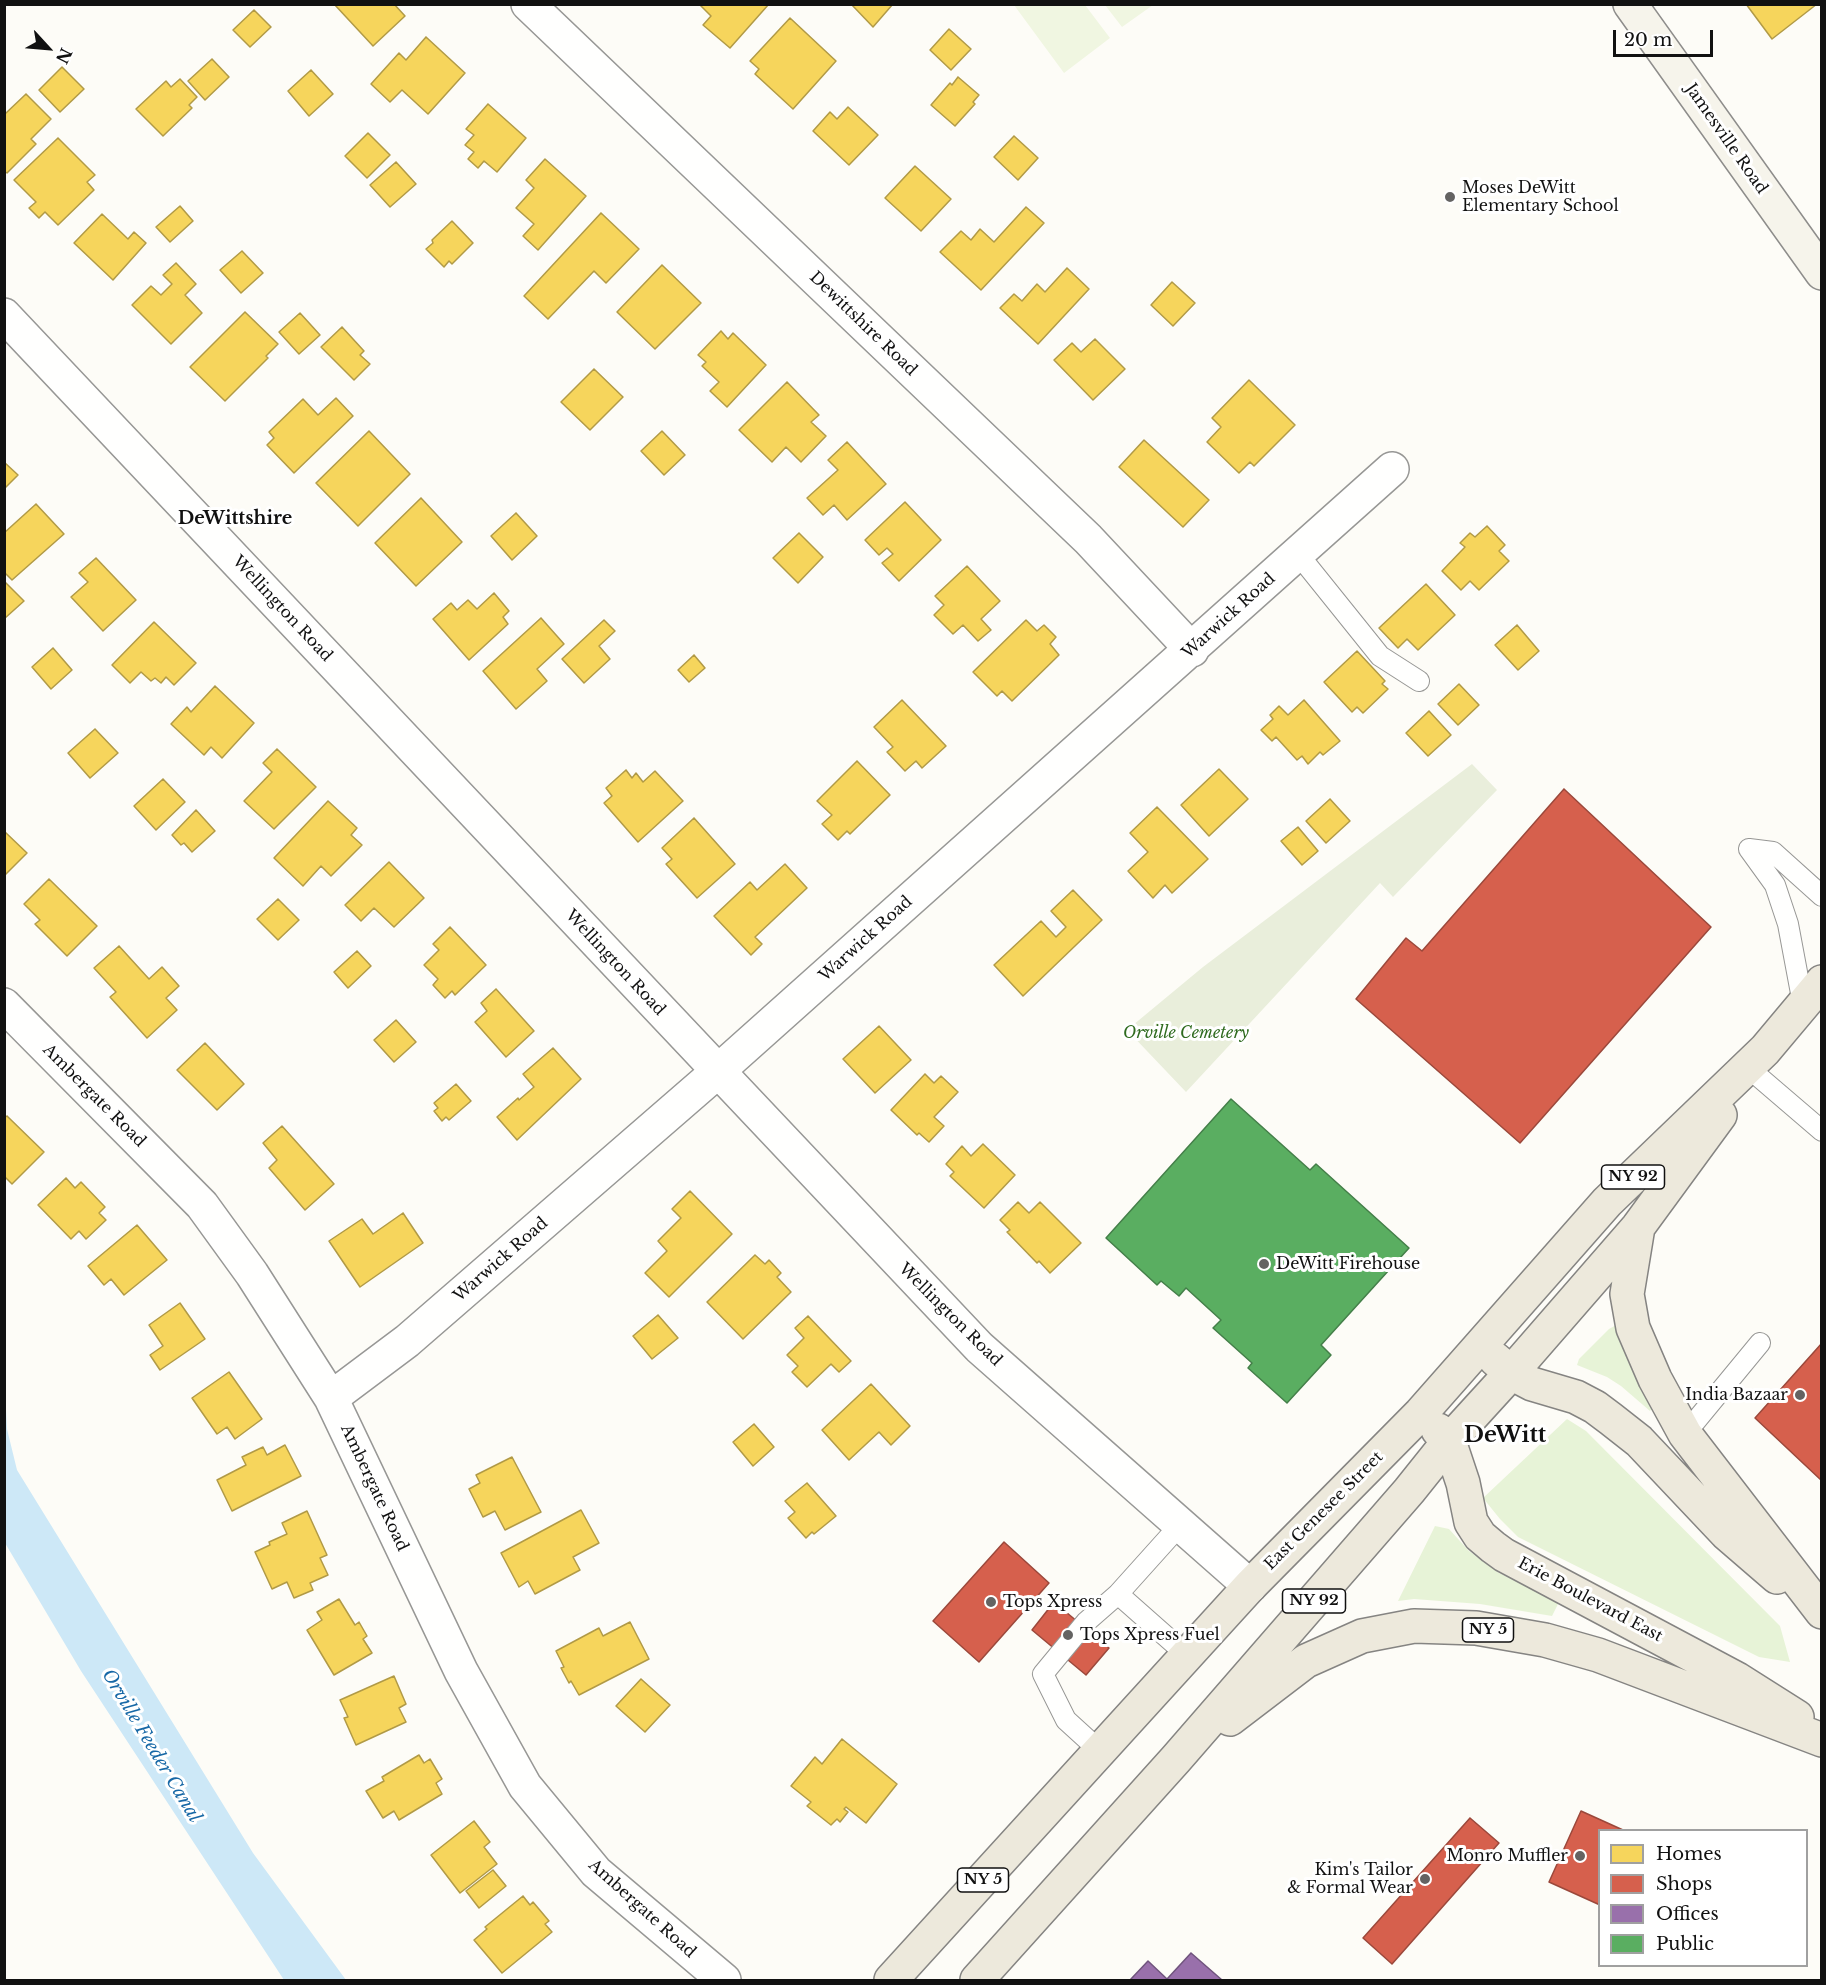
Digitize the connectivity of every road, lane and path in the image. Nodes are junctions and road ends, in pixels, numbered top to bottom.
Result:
1 (528, 4) edge
2 (1630, 4) edge
3 (1821, 273) edge
4 (4, 315) edge
5 (1392, 469) dead end
6 (1298, 554) junction
7 (1192, 650) junction
8 (1419, 681) dead end
9 (1821, 896) edge
10 (1812, 993) edge
11 (4, 1005) edge
12 (1758, 1061) junction
13 (717, 1072) junction
14 (1821, 1131) edge
15 (1638, 1227) junction
16 (1760, 1343) dead end
17 (1481, 1346) junction
18 (1510, 1373) junction
19 (332, 1398) junction
20 (1422, 1413) junction
21 (1685, 1434) junction
22 (1449, 1441) junction
23 (1180, 1525) junction
24 (1250, 1586) junction
25 (1118, 1594) junction
26 (1821, 1614) edge
27 (1188, 1655) junction
28 (1821, 1732) edge
29 (1821, 1740) edge
30 (1100, 1751) junction
31 (1176, 1760) junction
32 (724, 1980) edge
33 (891, 1980) edge
34 (977, 1980) edge

1 - 7 street, Dewittshire Road
2 - 3 street, Jamesville Road
4 - 13 street, Wellington Road
5 - 6 street, Warwick Road
6 - 7 street, Warwick Road
6 - 8 lane
7 - 13 street, Warwick Road
9 - 10 lane
10 - 12 main road, East Genesee Street / NY 92
11 - 19 street, Ambergate Road
12 - 14 lane
12 - 15 main road, East Genesee Street / NY 92
12 - 17 main road, East Genesee Street / NY 92
13 - 19 street, Warwick Road
13 - 23 street, Wellington Road
15 - 18 main road, East Genesee Street / NY 92
15 - 21 main road
16 - 21 lane
17 - 18 main road
17 - 20 main road, East Genesee Street / NY 5
18 - 22 main road, East Genesee Street / NY 92
18 - 26 main road
19 - 32 street, Ambergate Road
20 - 22 main road, Erie Boulevard East
20 - 24 main road, East Genesee Street / NY 5
21 - 26 main road
22 - 28 main road, Erie Boulevard East
22 - 31 main road, East Genesee Street / NY 92
23 - 24 street, Wellington Road
23 - 25 lane
24 - 27 main road, East Genesee Street / NY 5
25 - 27 lane
25 - 30 lane
27 - 30 main road, East Genesee Street / NY 5
29 - 31 main road, NY 5
30 - 33 main road, East Genesee Street / NY 5
31 - 34 main road, East Genesee Street / NY 5

